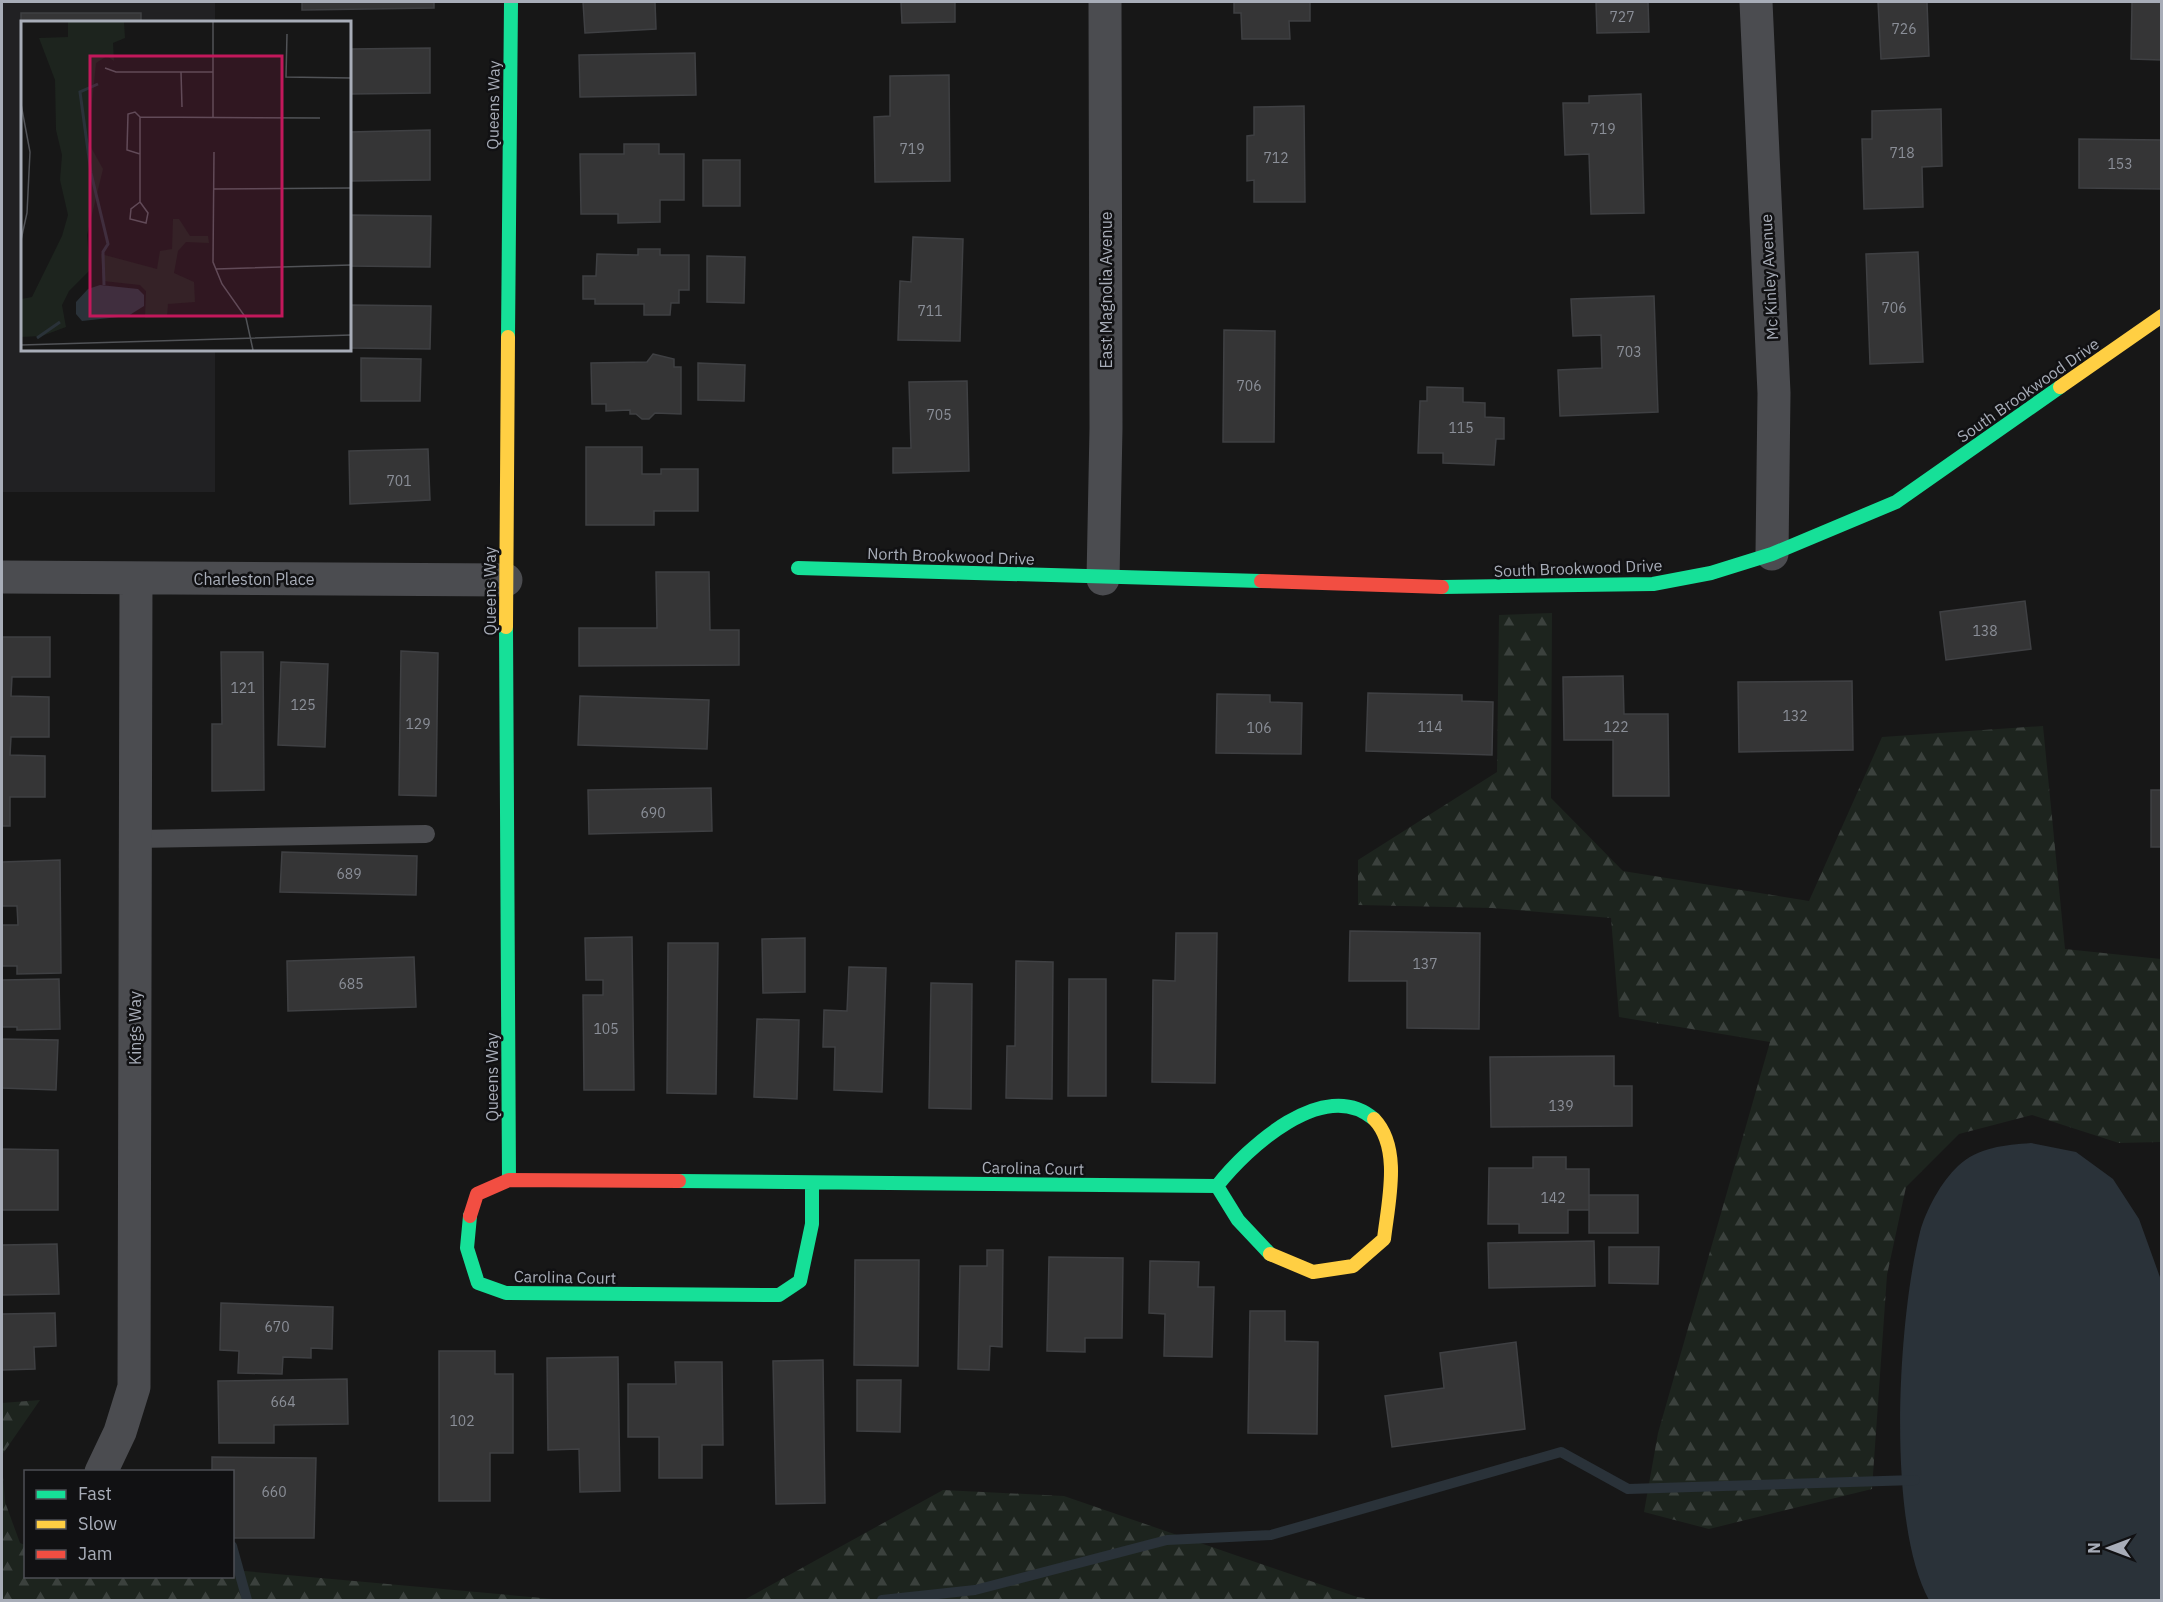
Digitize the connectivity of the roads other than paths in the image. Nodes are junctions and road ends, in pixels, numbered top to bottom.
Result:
1 (511, 2) edge
2 (1105, 2) edge
3 (1756, 2) edge
4 (2162, 316) edge
5 (1772, 554) junction
6 (798, 568) dead end
7 (2, 577) edge
8 (136, 579) junction
9 (1103, 579) junction
10 (506, 580) junction
11 (426, 834) dead end
12 (135, 839) junction
13 (509, 1180) junction
14 (812, 1183) junction
15 (1217, 1186) junction
16 (102, 1470) edge

1 - 10 street, Queens Way
2 - 9 street, East Magnolia Avenue
3 - 5 street, Mc Kinley Avenue
4 - 5 street, South Brookwood Drive
5 - 9 street, South Brookwood Drive
6 - 9 street, North Brookwood Drive
7 - 8 street, Charleston Place
8 - 10 street, Charleston Place
8 - 12 street, Kings Way
10 - 13 street, Queens Way
11 - 12 lane
12 - 16 street, Kings Way
13 - 14 street, Carolina Court
13 - 14 street, Carolina Court
14 - 15 street, Carolina Court
15 - 15 street

